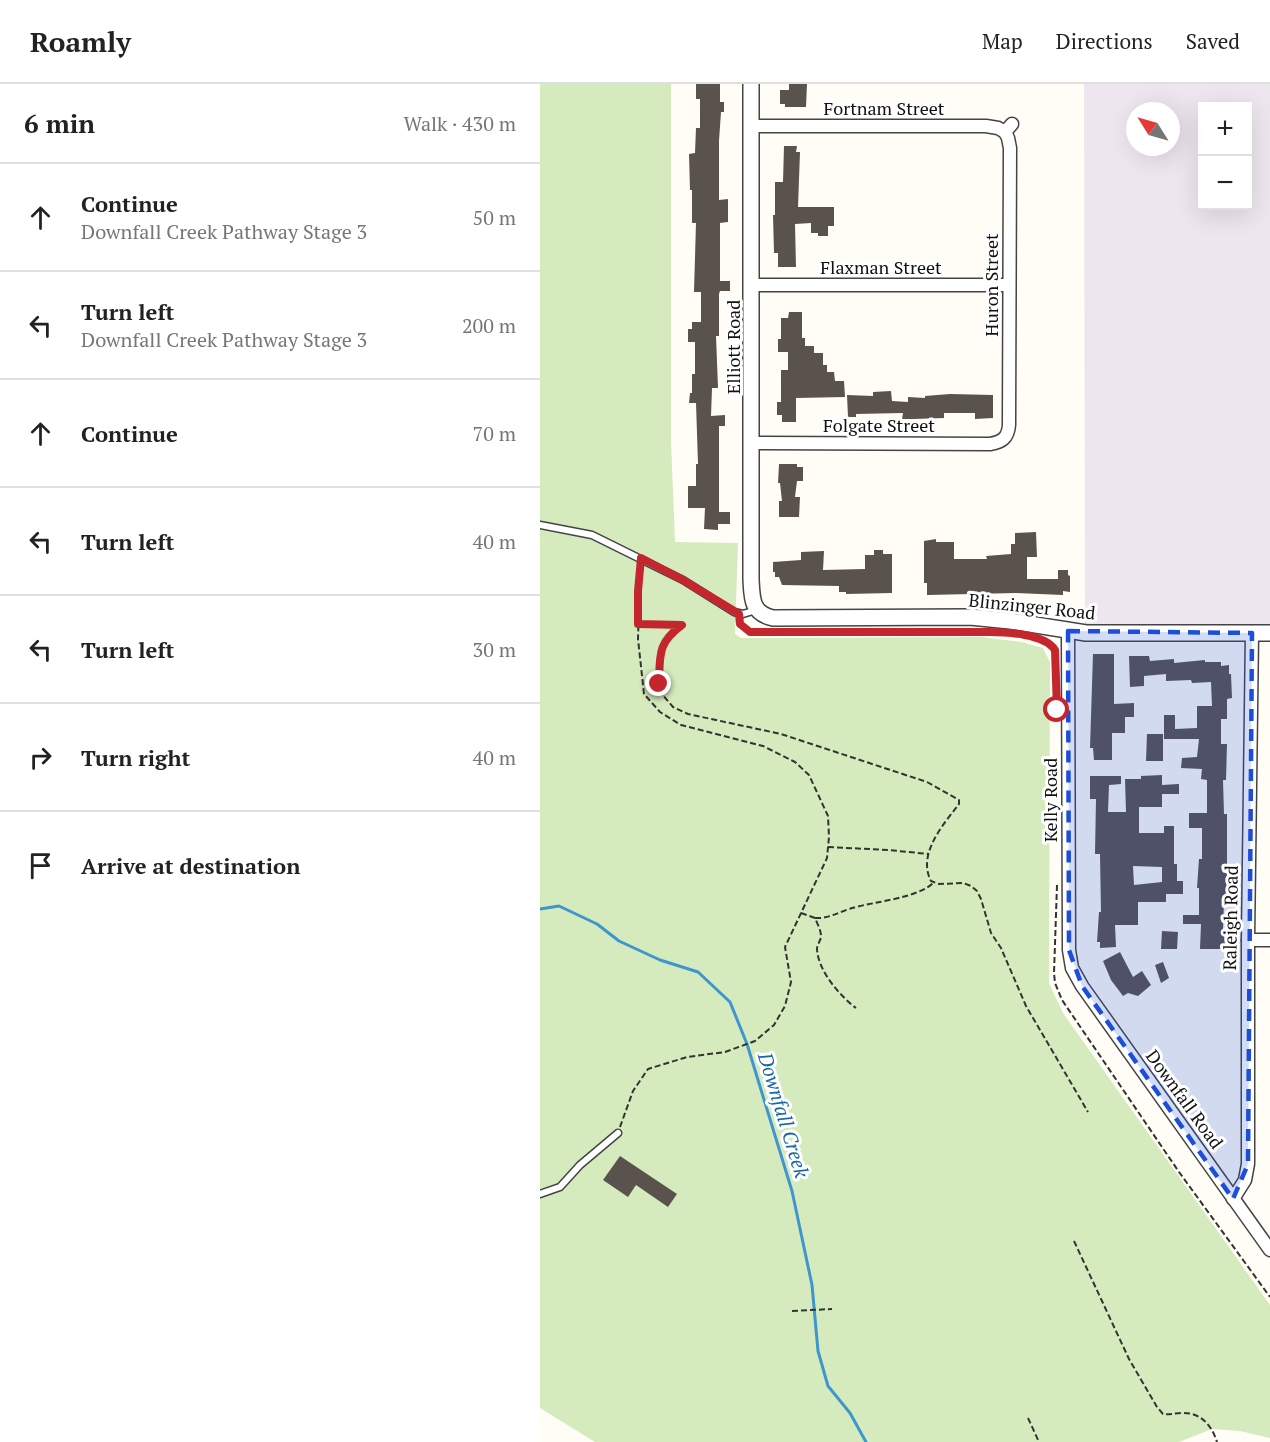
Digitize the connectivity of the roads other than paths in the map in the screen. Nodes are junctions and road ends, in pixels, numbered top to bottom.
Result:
1 (752, 84) edge
2 (751, 126) junction
3 (1009, 128) joint
4 (752, 285) junction
5 (1010, 285) junction
6 (1005, 438) joint
7 (753, 443) junction
8 (540, 525) edge
9 (756, 609) junction
10 (1068, 631) junction
11 (1252, 633) junction
12 (1270, 633) edge
13 (1248, 940) junction
14 (1270, 940) edge
15 (1072, 968) joint
16 (618, 1132) road end
17 (540, 1194) edge
18 (1233, 1199) junction
19 (1270, 1250) edge

1 - 2 street, Elliott Road
2 - 3 street, Fortnam Street
2 - 4 street, Elliott Road
3 - 5 street, Huron Street
4 - 5 street, Flaxman Street
4 - 7 street, Elliott Road
5 - 6 street, Huron Street
6 - 7 street, Folgate Street
7 - 9 street, Elliott Road
8 - 9 lane
9 - 10 street, Blinzinger Road
10 - 11 street, Blinzinger Road
10 - 15 street, Kelly Road
11 - 12 street, Blinzinger Road
11 - 13 street, Raleigh Road
13 - 14 street
13 - 18 street, Raleigh Road
15 - 18 street, Downfall Road
16 - 17 lane
18 - 19 street, Downfall Road

